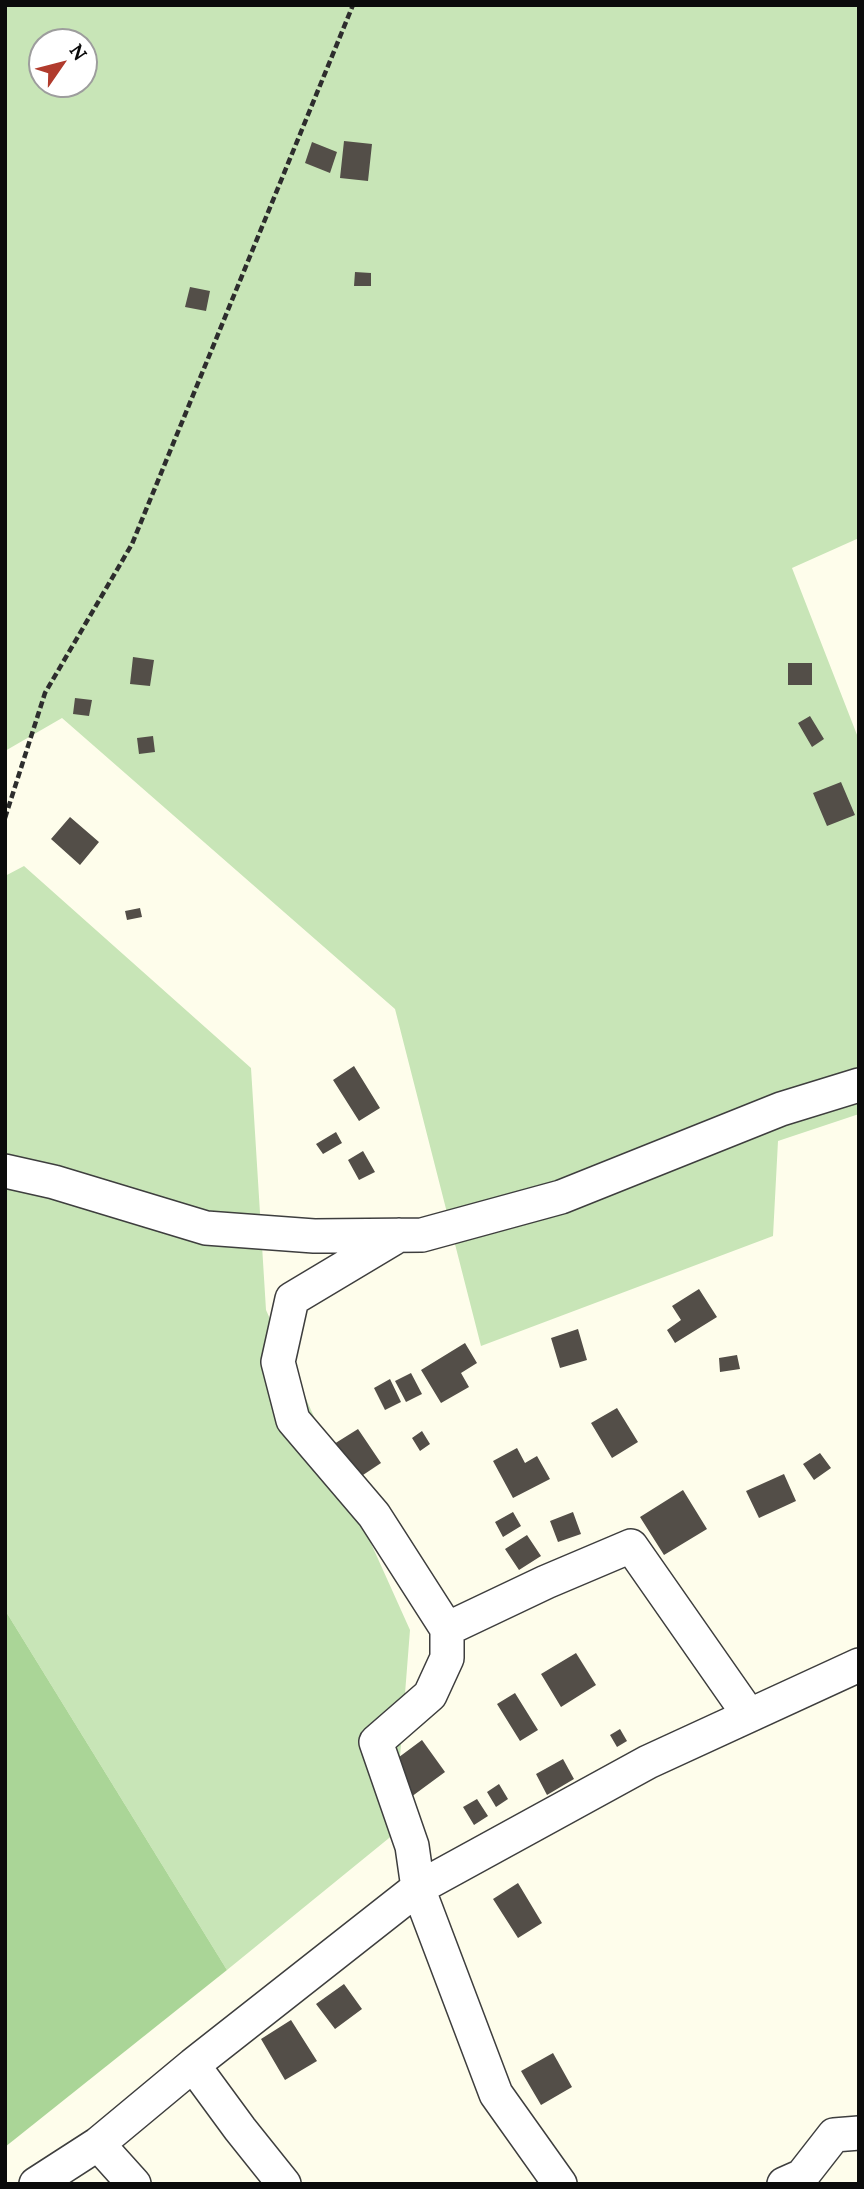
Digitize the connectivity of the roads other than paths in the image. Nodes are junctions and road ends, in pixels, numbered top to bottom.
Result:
1 (859, 1085) edge
2 (5, 1171) edge
3 (399, 1236) junction
4 (447, 1629) junction
5 (859, 1665) edge
6 (749, 1715) junction
7 (418, 1888) junction
8 (193, 2065) junction
9 (859, 2133) edge
10 (98, 2144) junction
11 (36, 2184) edge
12 (134, 2184) edge
13 (284, 2184) edge
14 (560, 2184) edge
15 (784, 2184) edge

1 - 3 street
2 - 3 street
3 - 4 street
4 - 6 street
4 - 7 street
5 - 6 street
6 - 7 street
7 - 8 street
7 - 14 street
8 - 10 street
8 - 13 street
9 - 15 street
10 - 11 street
10 - 12 street

